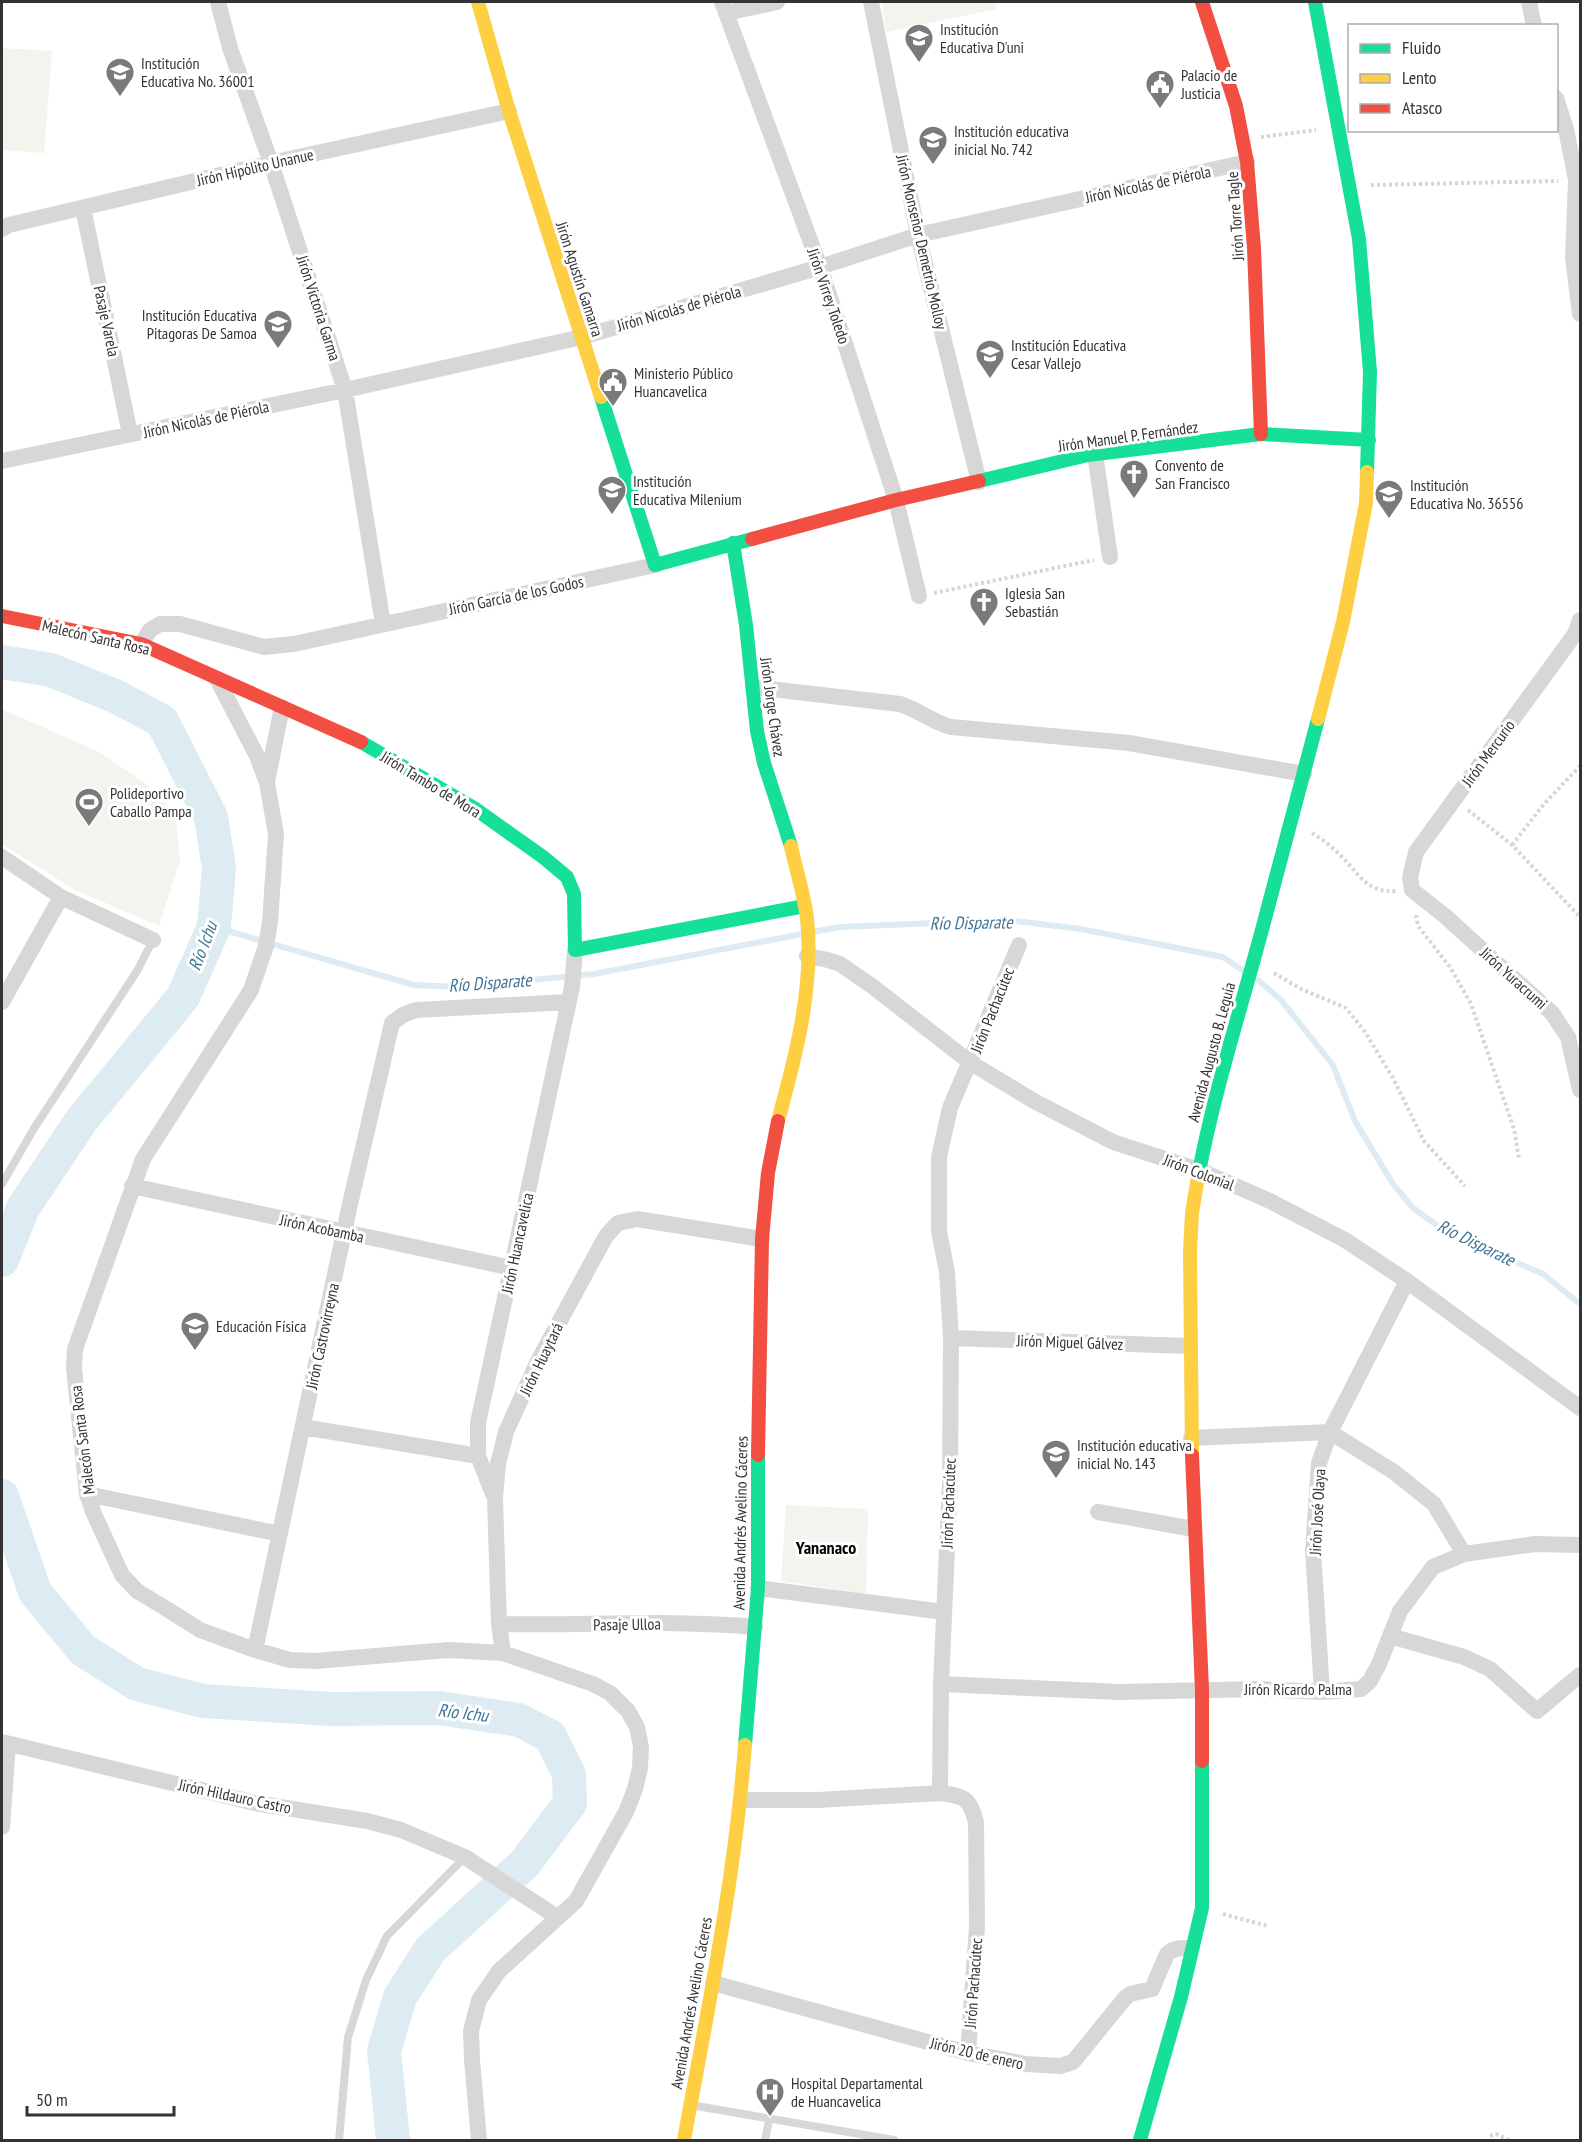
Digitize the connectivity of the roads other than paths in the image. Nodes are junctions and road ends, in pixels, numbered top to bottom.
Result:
1 (218, 2) edge
2 (478, 2) edge
3 (777, 2) edge
4 (871, 2) edge
5 (1202, 2) edge
6 (1315, 2) edge
7 (1529, 2) edge
8 (724, 7) edge
9 (1534, 24) edge
10 (1558, 101) edge
11 (509, 111) junction
12 (1247, 162) junction
13 (271, 163) junction
14 (83, 207) junction
15 (2, 229) edge
16 (918, 235) junction
17 (820, 267) junction
18 (1581, 314) edge
19 (582, 337) junction
20 (345, 390) junction
21 (130, 434) junction
22 (1261, 434) junction
23 (1369, 440) junction
24 (1095, 454) junction
25 (2, 461) edge
26 (979, 482) junction
27 (896, 500) junction
28 (733, 543) junction
29 (1110, 557) road end
30 (655, 566) junction
31 (919, 596) road end
32 (2, 616) edge
33 (1581, 620) edge
34 (383, 624) junction
35 (141, 644) junction
36 (217, 679) junction
37 (753, 687) junction
38 (282, 706) junction
39 (1304, 774) junction
40 (267, 783) junction
41 (2, 857) edge
42 (1412, 890) joint
43 (61, 897) junction
44 (806, 913) junction
45 (153, 940) joint
46 (1019, 945) dead end
47 (575, 950) junction
48 (807, 952) junction
49 (574, 969) joint
50 (571, 994) junction
51 (2, 1002) edge
52 (971, 1063) junction
53 (1581, 1090) edge
54 (1199, 1170) junction
55 (2, 1184) edge
56 (132, 1186) junction
57 (344, 1233) junction
58 (762, 1239) junction
59 (512, 1268) junction
60 (1407, 1281) junction
61 (951, 1338) junction
62 (1189, 1346) junction
63 (1581, 1408) edge
64 (303, 1427) junction
65 (1330, 1432) junction
66 (1191, 1438) junction
67 (478, 1456) junction
68 (87, 1494) junction
69 (495, 1498) junction
70 (1098, 1512) dead end
71 (1194, 1529) junction
72 (280, 1534) junction
73 (1581, 1545) edge
74 (1464, 1554) junction
75 (758, 1588) junction
76 (944, 1612) junction
77 (499, 1624) junction
78 (755, 1627) junction
79 (1390, 1636) junction
80 (255, 1650) junction
81 (503, 1653) junction
82 (1581, 1675) edge
83 (941, 1684) junction
84 (1202, 1690) junction
85 (1322, 1692) junction
86 (5, 1743) edge
87 (940, 1793) junction
88 (741, 1800) junction
89 (2, 1827) edge
90 (465, 1857) junction
91 (551, 1913) junction
92 (1191, 1948) junction
93 (712, 1983) junction
94 (968, 2053) junction
95 (690, 2104) junction
96 (769, 2120) junction
97 (339, 2140) edge
98 (479, 2140) edge
99 (684, 2140) edge
100 (765, 2140) edge
101 (894, 2140) edge
102 (1140, 2140) edge

1 - 13 street, Jirón Victoria Garma
2 - 11 main road, Jirón Agustín Gamarra
3 - 8 street
4 - 16 street, Jirón Monseñor Demetrio Molloy
5 - 12 main road, Jirón Torre Tagle
6 - 23 main road, Avenida Augusto B. Leguía
7 - 9 street
8 - 17 street, Jirón Virrey Toledo
10 - 18 street
11 - 13 street, Jirón Hipólito Unanue
11 - 19 main road, Jirón Agustín Gamarra
12 - 16 street, Jirón Nicolás de Piérola
12 - 22 main road, Jirón Torre Tagle
13 - 14 street, Jirón Hipólito Unanue
13 - 20 street, Jirón Victoria Garma
14 - 15 street, Jirón Hipólito Unanue
14 - 21 street, Pasaje Varela
16 - 17 street, Jirón Nicolás de Piérola
16 - 26 street, Jirón Monseñor Demetrio Molloy
17 - 19 street, Jirón Nicolás de Piérola
17 - 27 street, Jirón Virrey Toledo
19 - 20 street, Jirón Nicolás de Piérola
19 - 30 main road, Jirón Agustín Gamarra
20 - 21 street, Jirón Nicolás de Piérola
20 - 34 street, Jirón Victoria Garma
21 - 25 street, Jirón Nicolás de Piérola
22 - 23 main road, Jirón Manuel P. Fernández
22 - 24 main road, Jirón Manuel P. Fernández
23 - 39 main road, Avenida Augusto B. Leguía
24 - 26 main road, Jirón Manuel P. Fernández
24 - 29 street
26 - 27 main road, Jirón Manuel P. Fernández
27 - 28 main road, Jirón García de los Godos
27 - 31 street, Jirón Virrey Toledo
28 - 30 main road, Jirón García de los Godos
28 - 37 main road, Jirón Jorge Chávez
30 - 34 street, Jirón García de los Godos
32 - 35 main road, Malecón Santa Rosa
33 - 42 street, Jirón Mercurio
34 - 35 street, Jirón García de los Godos
35 - 36 main road, Malecón Santa Rosa
36 - 38 main road, Jirón Tambo de Mora
36 - 40 street
37 - 39 street
37 - 44 main road, Jirón Jorge Chávez
38 - 40 street
38 - 47 main road, Jirón Tambo de Mora
39 - 54 main road, Avenida Augusto B. Leguía
40 - 56 street, Malecón Santa Rosa
41 - 43 street
42 - 53 street, Jirón Yuracrumi
43 - 45 street
43 - 51 street
44 - 47 main road
44 - 48 main road, Avenida Andrés Avelino Cáceres
45 - 55 lane
46 - 52 street, Jirón Pachacútec
47 - 49 street, Jirón Tambo de Mora
48 - 52 street, Jirón Colonial
48 - 58 main road, Avenida Andrés Avelino Cáceres
49 - 50 street, Jirón Huancavelica
50 - 57 street, Jirón Castrovirreyna
50 - 59 street, Jirón Huancavelica
52 - 54 street, Jirón Colonial
52 - 61 street, Jirón Pachacútec
54 - 60 street, Jirón Colonial
54 - 62 main road, Avenida Augusto B. Leguía
56 - 57 street, Jirón Acobamba
56 - 68 street, Malecón Santa Rosa
57 - 59 street, Jirón Acobamba
57 - 64 street, Jirón Castrovirreyna
58 - 69 street, Jirón Huaytará
58 - 75 main road, Avenida Andrés Avelino Cáceres
59 - 67 street, Jirón Huancavelica
60 - 63 street, Jirón Colonial
60 - 65 street, Jirón José Olaya
61 - 62 street, Jirón Miguel Gálvez
61 - 76 street, Jirón Pachacútec
62 - 66 main road, Avenida Augusto B. Leguía
64 - 67 street
64 - 72 street, Jirón Castrovirreyna
65 - 66 street
65 - 74 street
65 - 85 street, Jirón José Olaya
66 - 71 main road, Avenida Augusto B. Leguía
67 - 69 street, Jirón Huancavelica
68 - 72 street
68 - 80 street, Malecón Santa Rosa
69 - 77 street, Jirón Huaytará
70 - 71 street
71 - 84 main road, Avenida Augusto B. Leguía
72 - 80 street, Jirón Castrovirreyna
73 - 74 street, Jirón Ricardo Palma
74 - 79 street, Jirón Ricardo Palma
75 - 76 street
75 - 78 main road, Avenida Andrés Avelino Cáceres
76 - 83 street, Jirón Pachacútec
77 - 78 street, Pasaje Ulloa
77 - 81 street, Jirón Huaytará
78 - 88 main road, Avenida Andrés Avelino Cáceres
79 - 82 street
79 - 85 street, Jirón Ricardo Palma
80 - 81 street, Malecón Santa Rosa
81 - 91 street, Malecón Santa Rosa
83 - 84 street, Jirón Ricardo Palma
83 - 87 street, Jirón Pachacútec
84 - 85 street, Jirón Ricardo Palma
84 - 92 main road, Avenida Augusto B. Leguía
86 - 89 street
86 - 90 street, Jirón Hildauro Castro
87 - 88 street
87 - 94 street, Jirón Pachacútec
88 - 93 main road, Avenida Andrés Avelino Cáceres
90 - 91 street, Jirón Hildauro Castro
90 - 97 lane
91 - 98 street, Malecón Santa Rosa
92 - 94 street, Jirón 20 de enero
92 - 102 main road, Avenida Augusto B. Leguía
93 - 94 street, Jirón 20 de enero
93 - 95 main road, Avenida Andrés Avelino Cáceres
95 - 96 lane
95 - 99 main road, Avenida Andrés Avelino Cáceres
96 - 100 lane
96 - 101 lane

